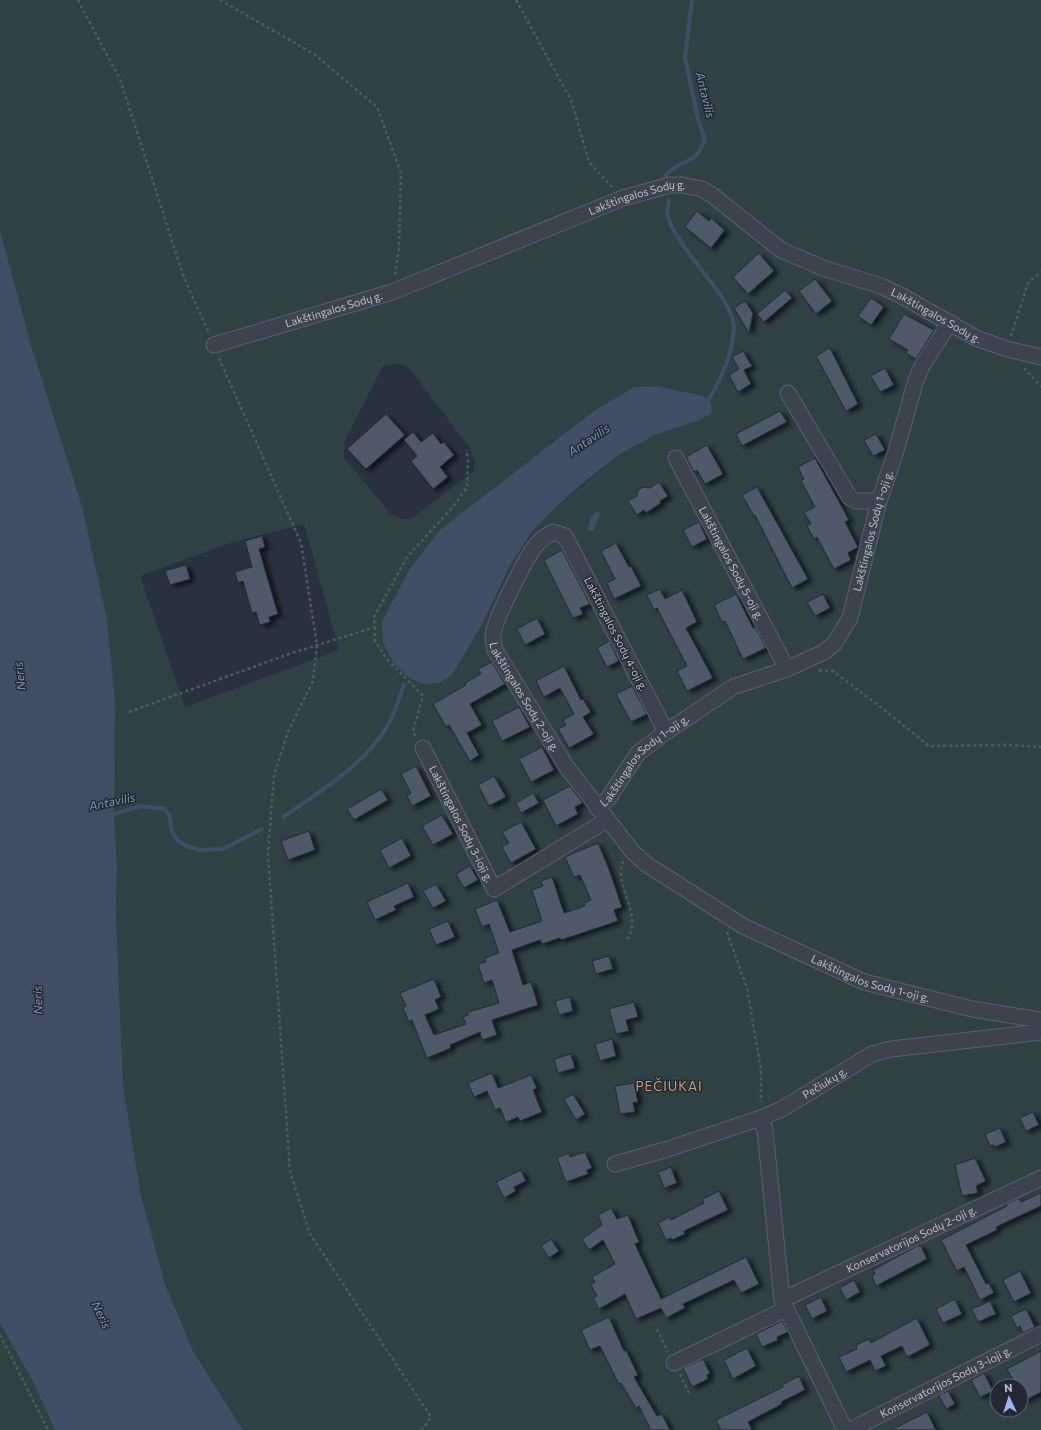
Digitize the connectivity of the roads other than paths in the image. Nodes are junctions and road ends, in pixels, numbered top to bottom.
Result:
1 (950, 322) junction
2 (214, 345) road end
3 (1041, 357) edge
4 (788, 393) dead end
5 (676, 458) dead end
6 (879, 501) junction
7 (565, 536) joint
8 (787, 669) junction
9 (666, 732) junction
10 (422, 748) road end
11 (597, 808) junction
12 (607, 820) junction
13 (1041, 1020) edge
14 (1041, 1032) edge
15 (760, 1118) junction
16 (615, 1164) dead end
17 (1041, 1178) edge
18 (784, 1304) junction
19 (1041, 1334) edge
20 (674, 1363) dead end
21 (845, 1430) edge
22 (850, 1430) edge

1 - 2 street, Lakštingalos Sodų g.
1 - 3 street, Lakštingalos Sodų g.
1 - 6 street, Lakštingalos Sodų 1-oji g.
4 - 6 street
5 - 8 street, Lakštingalos Sodų 5-oji g.
6 - 8 street, Lakštingalos Sodų 1-oji g.
7 - 9 street, Lakštingalos Sodų 4-oji g.
7 - 11 street, Lakštingalos Sodų 2-oji g.
8 - 9 street, Lakštingalos Sodų 1-oji g.
9 - 11 street, Lakštingalos Sodų 1-oji g.
10 - 12 street, Lakštingalos Sodų 3-ioji g.
11 - 12 street, Lakštingalos Sodų 1-oji g.
12 - 13 street, Lakštingalos Sodų 1-oji g.
14 - 15 street, Pečiukų g.
15 - 16 street, Pečiukų g.
15 - 18 street
17 - 18 street, Konservatorijos Sodų 2-oji g.
18 - 20 street, Konservatorijos Sodų 2-oji g.
18 - 21 street
19 - 22 street, Konservatorijos Sodų 3-ioji g.

